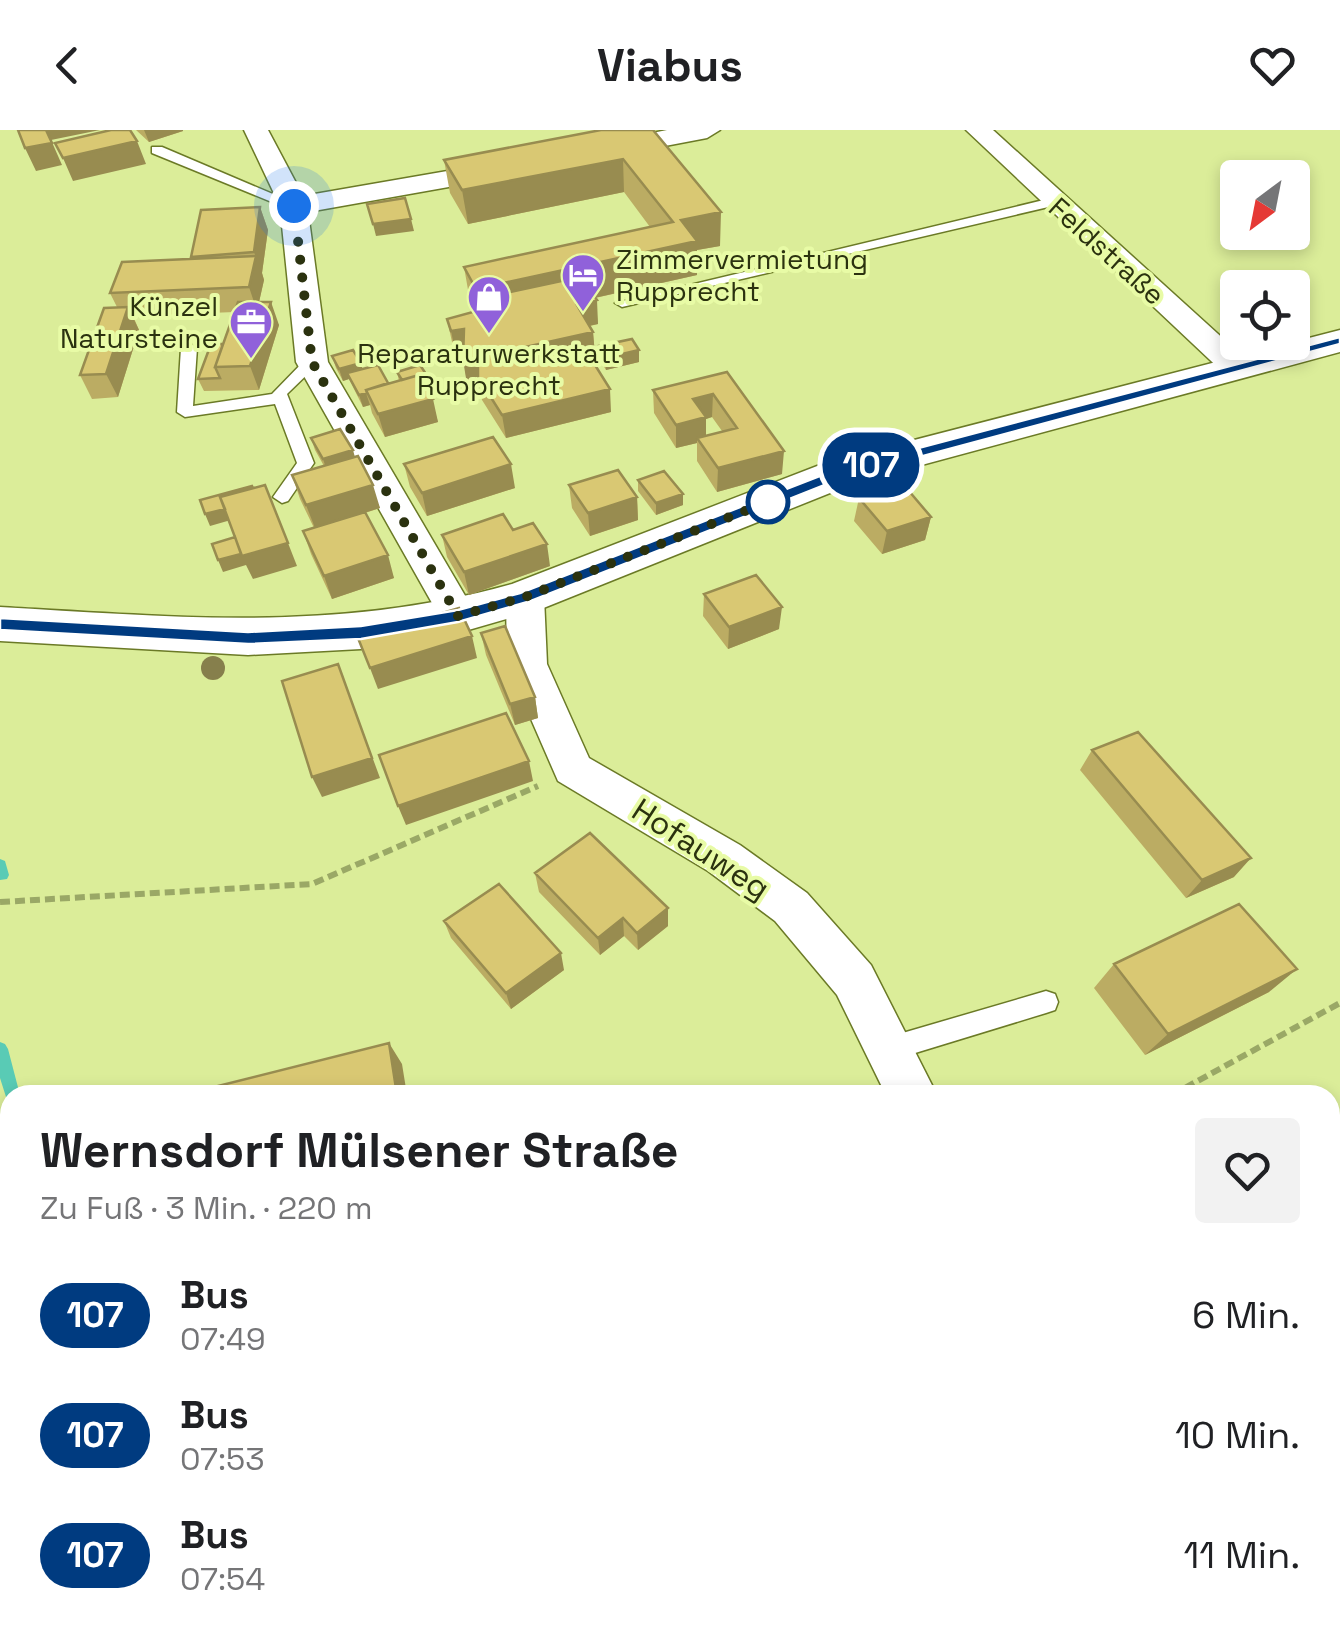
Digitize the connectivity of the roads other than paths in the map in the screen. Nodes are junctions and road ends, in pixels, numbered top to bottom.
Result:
1 (256, 130) edge
2 (707, 130) edge
3 (978, 130) edge
4 (157, 150) dead end
5 (577, 155) edge
6 (540, 162) edge
7 (1052, 202) junction
8 (294, 206) junction
9 (622, 303) dead end
10 (1340, 341) edge
11 (190, 348) dead end
12 (312, 362) junction
13 (1238, 368) junction
14 (280, 398) junction
15 (282, 498) dead end
16 (525, 597) junction
17 (458, 616) junction
18 (0, 624) edge
19 (1046, 1002) dead end
20 (889, 1049) junction
21 (907, 1085) edge

1 - 8 street
2 - 5 street
3 - 7 street, Feldstraße
4 - 8 lane
6 - 8 street
7 - 9 lane
7 - 13 street, Feldstraße
8 - 12 street
10 - 13 street
11 - 14 lane
12 - 14 lane
12 - 17 street
13 - 16 street
14 - 15 lane
16 - 17 street
16 - 20 street, Hofauweg
17 - 18 street
19 - 20 lane
20 - 21 street, Hofauweg

